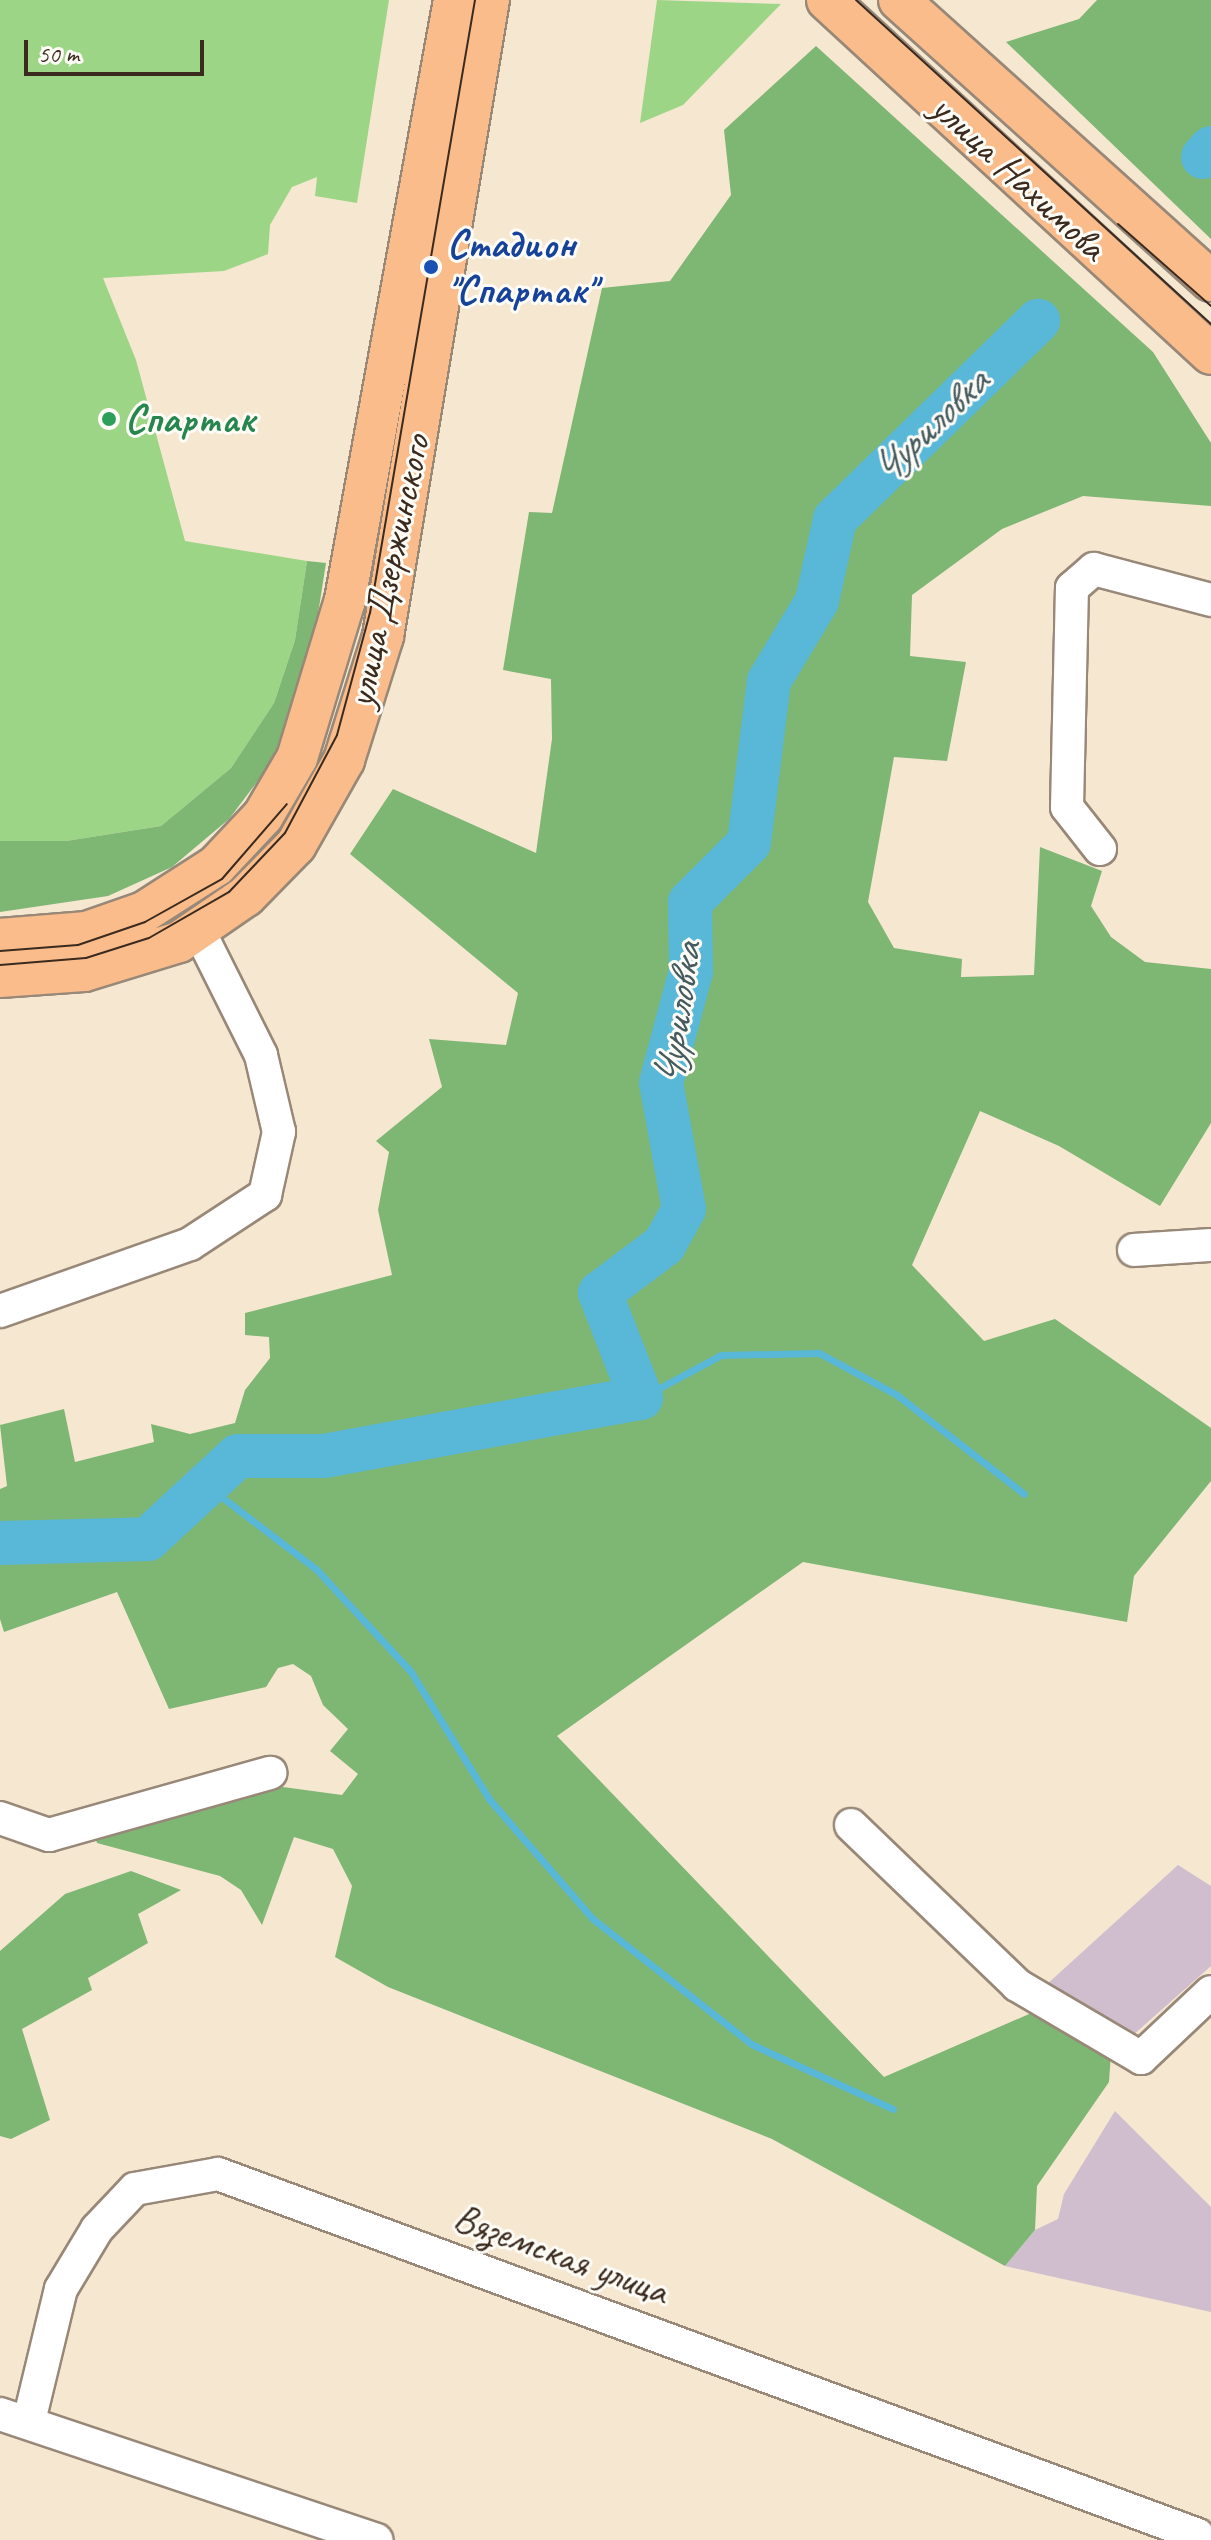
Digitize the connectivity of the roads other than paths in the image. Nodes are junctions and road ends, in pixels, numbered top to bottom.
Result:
1 (454, 0) edge
2 (489, 0) edge
3 (827, 0) edge
4 (899, 0) edge
5 (1211, 281) edge
6 (1211, 354) edge
7 (1211, 600) edge
8 (1100, 849) dead end
9 (198, 929) junction
10 (0, 939) edge
11 (0, 977) edge
12 (1211, 1245) edge
13 (1134, 1250) dead end
14 (0, 1311) edge
15 (270, 1773) dead end
16 (0, 1818) edge
17 (851, 1825) dead end
18 (1211, 1992) edge
19 (15, 2417) edge
20 (1197, 2535) edge
21 (376, 2540) edge

1 - 10 main road, улица Дзержинского
2 - 9 main road, улица Дзержинского
3 - 6 main road, улица Нахимова
4 - 5 main road, улица Нахимова
7 - 8 street
9 - 11 main road, улица Дзержинского
9 - 14 street
12 - 13 street
15 - 16 street
17 - 18 street
19 - 20 street, Вяземская улица
19 - 21 street, Вяземская улица

